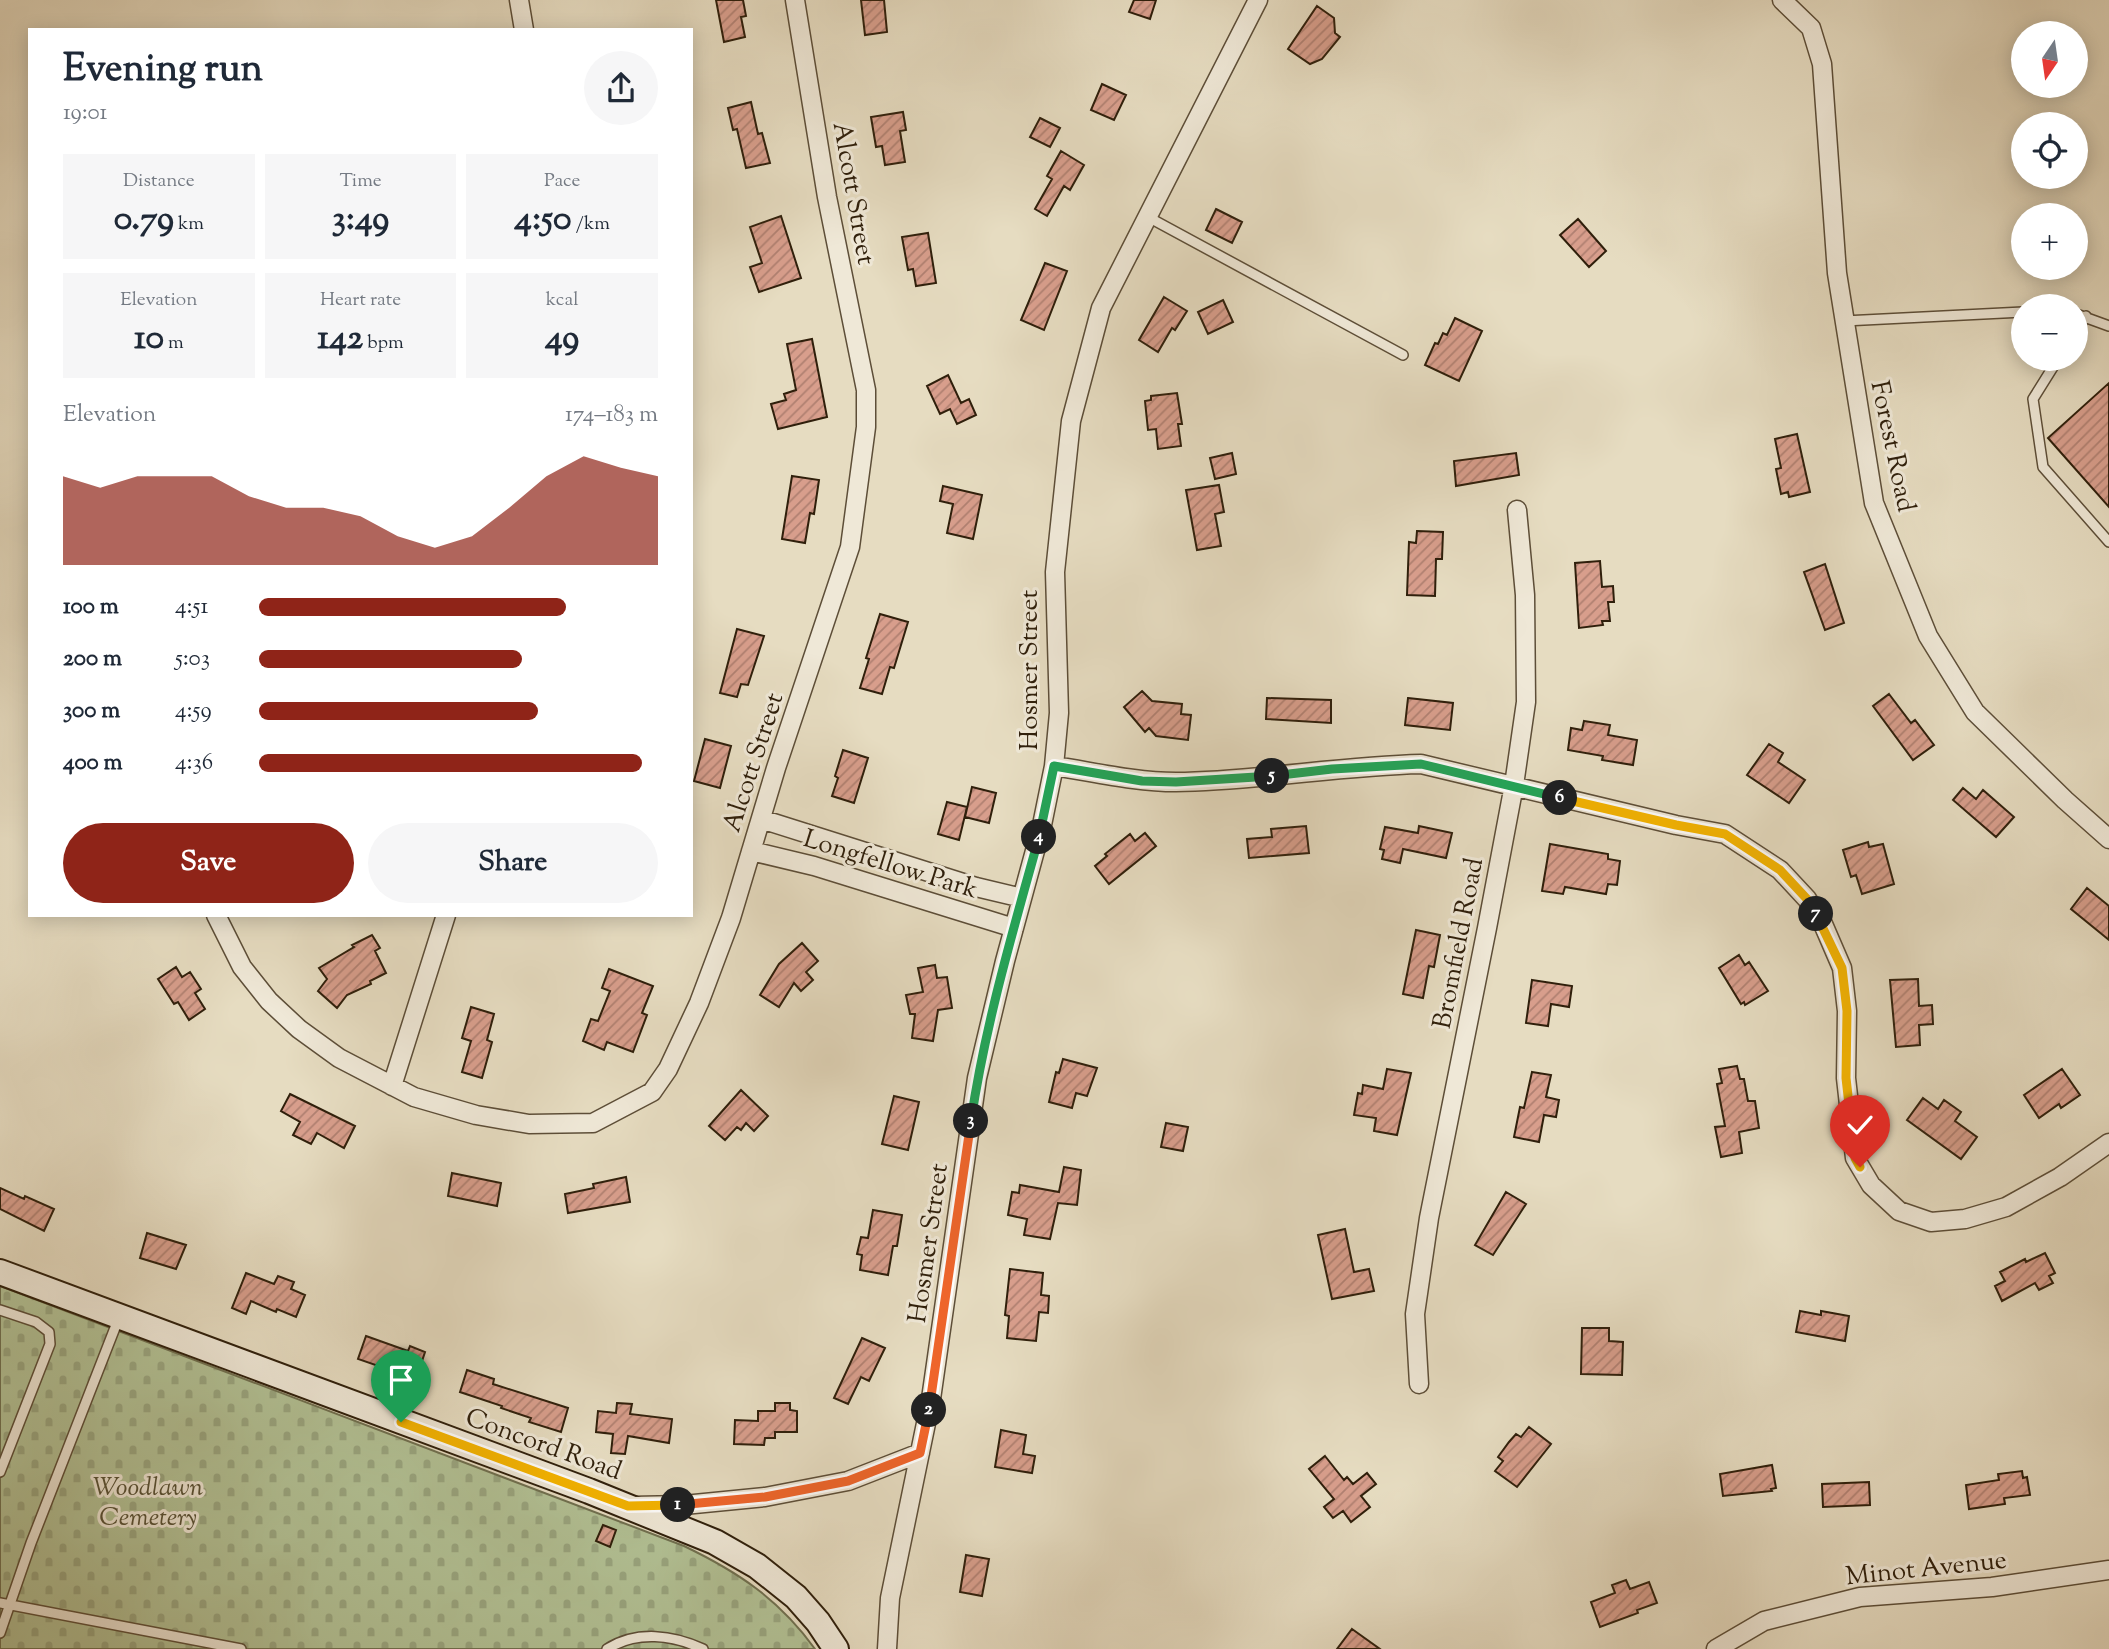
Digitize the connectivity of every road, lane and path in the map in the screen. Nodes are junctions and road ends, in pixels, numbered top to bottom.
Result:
1 (519, 0) edge
2 (795, 0) edge
3 (1258, 0) edge
4 (1782, 0) edge
5 (524, 28) edge
6 (1147, 217) junction
7 (2011, 313) edge
8 (2088, 318) edge
9 (1844, 321) junction
10 (2109, 326) edge
11 (1403, 355) dead end
12 (2051, 371) edge
13 (1517, 510) dead end
14 (2109, 542) edge
15 (1054, 766) junction
16 (1514, 785) junction
17 (761, 819) junction
18 (2109, 839) edge
19 (751, 851) junction
20 (1022, 898) junction
21 (217, 917) edge
22 (445, 917) edge
23 (1014, 928) junction
24 (392, 1086) junction
25 (2109, 1143) edge
26 (0, 1272) edge
27 (1, 1312) edge
28 (118, 1318) junction
29 (1419, 1384) dead end
30 (920, 1453) junction
31 (0, 1472) edge
32 (628, 1506) junction
33 (2109, 1570) edge
34 (0, 1603) edge
35 (11, 1605) junction
36 (0, 1633) edge
37 (241, 1649) edge
38 (607, 1649) edge
39 (703, 1649) edge
40 (836, 1649) edge
41 (887, 1649) edge
42 (1716, 1649) edge

1 - 5 street
2 - 17 street, Alcott Street
3 - 6 street, Hosmer Street
4 - 9 street, Forest Road
6 - 11 lane
6 - 15 street, Hosmer Street
7 - 9 lane
8 - 10 lane
9 - 18 street, Forest Road
12 - 14 lane
13 - 16 street, Bromfield Road
15 - 16 street
15 - 20 street, Hosmer Street
16 - 25 street
16 - 29 street, Bromfield Road
17 - 19 street, Alcott Street
17 - 20 street, Longfellow Park
19 - 23 street, Longfellow Park
19 - 24 street, Alcott Street
20 - 23 street, Hosmer Street
21 - 24 street, Alcott Street
22 - 24 street
23 - 30 street, Hosmer Street
26 - 28 street, Concord Road
27 - 31 lane
28 - 32 street, Concord Road
28 - 35 lane
30 - 32 street
30 - 41 street, Hosmer Street
32 - 40 street, Concord Road
33 - 42 street, Minot Avenue
34 - 35 lane
35 - 36 lane
35 - 37 lane
38 - 39 lane

